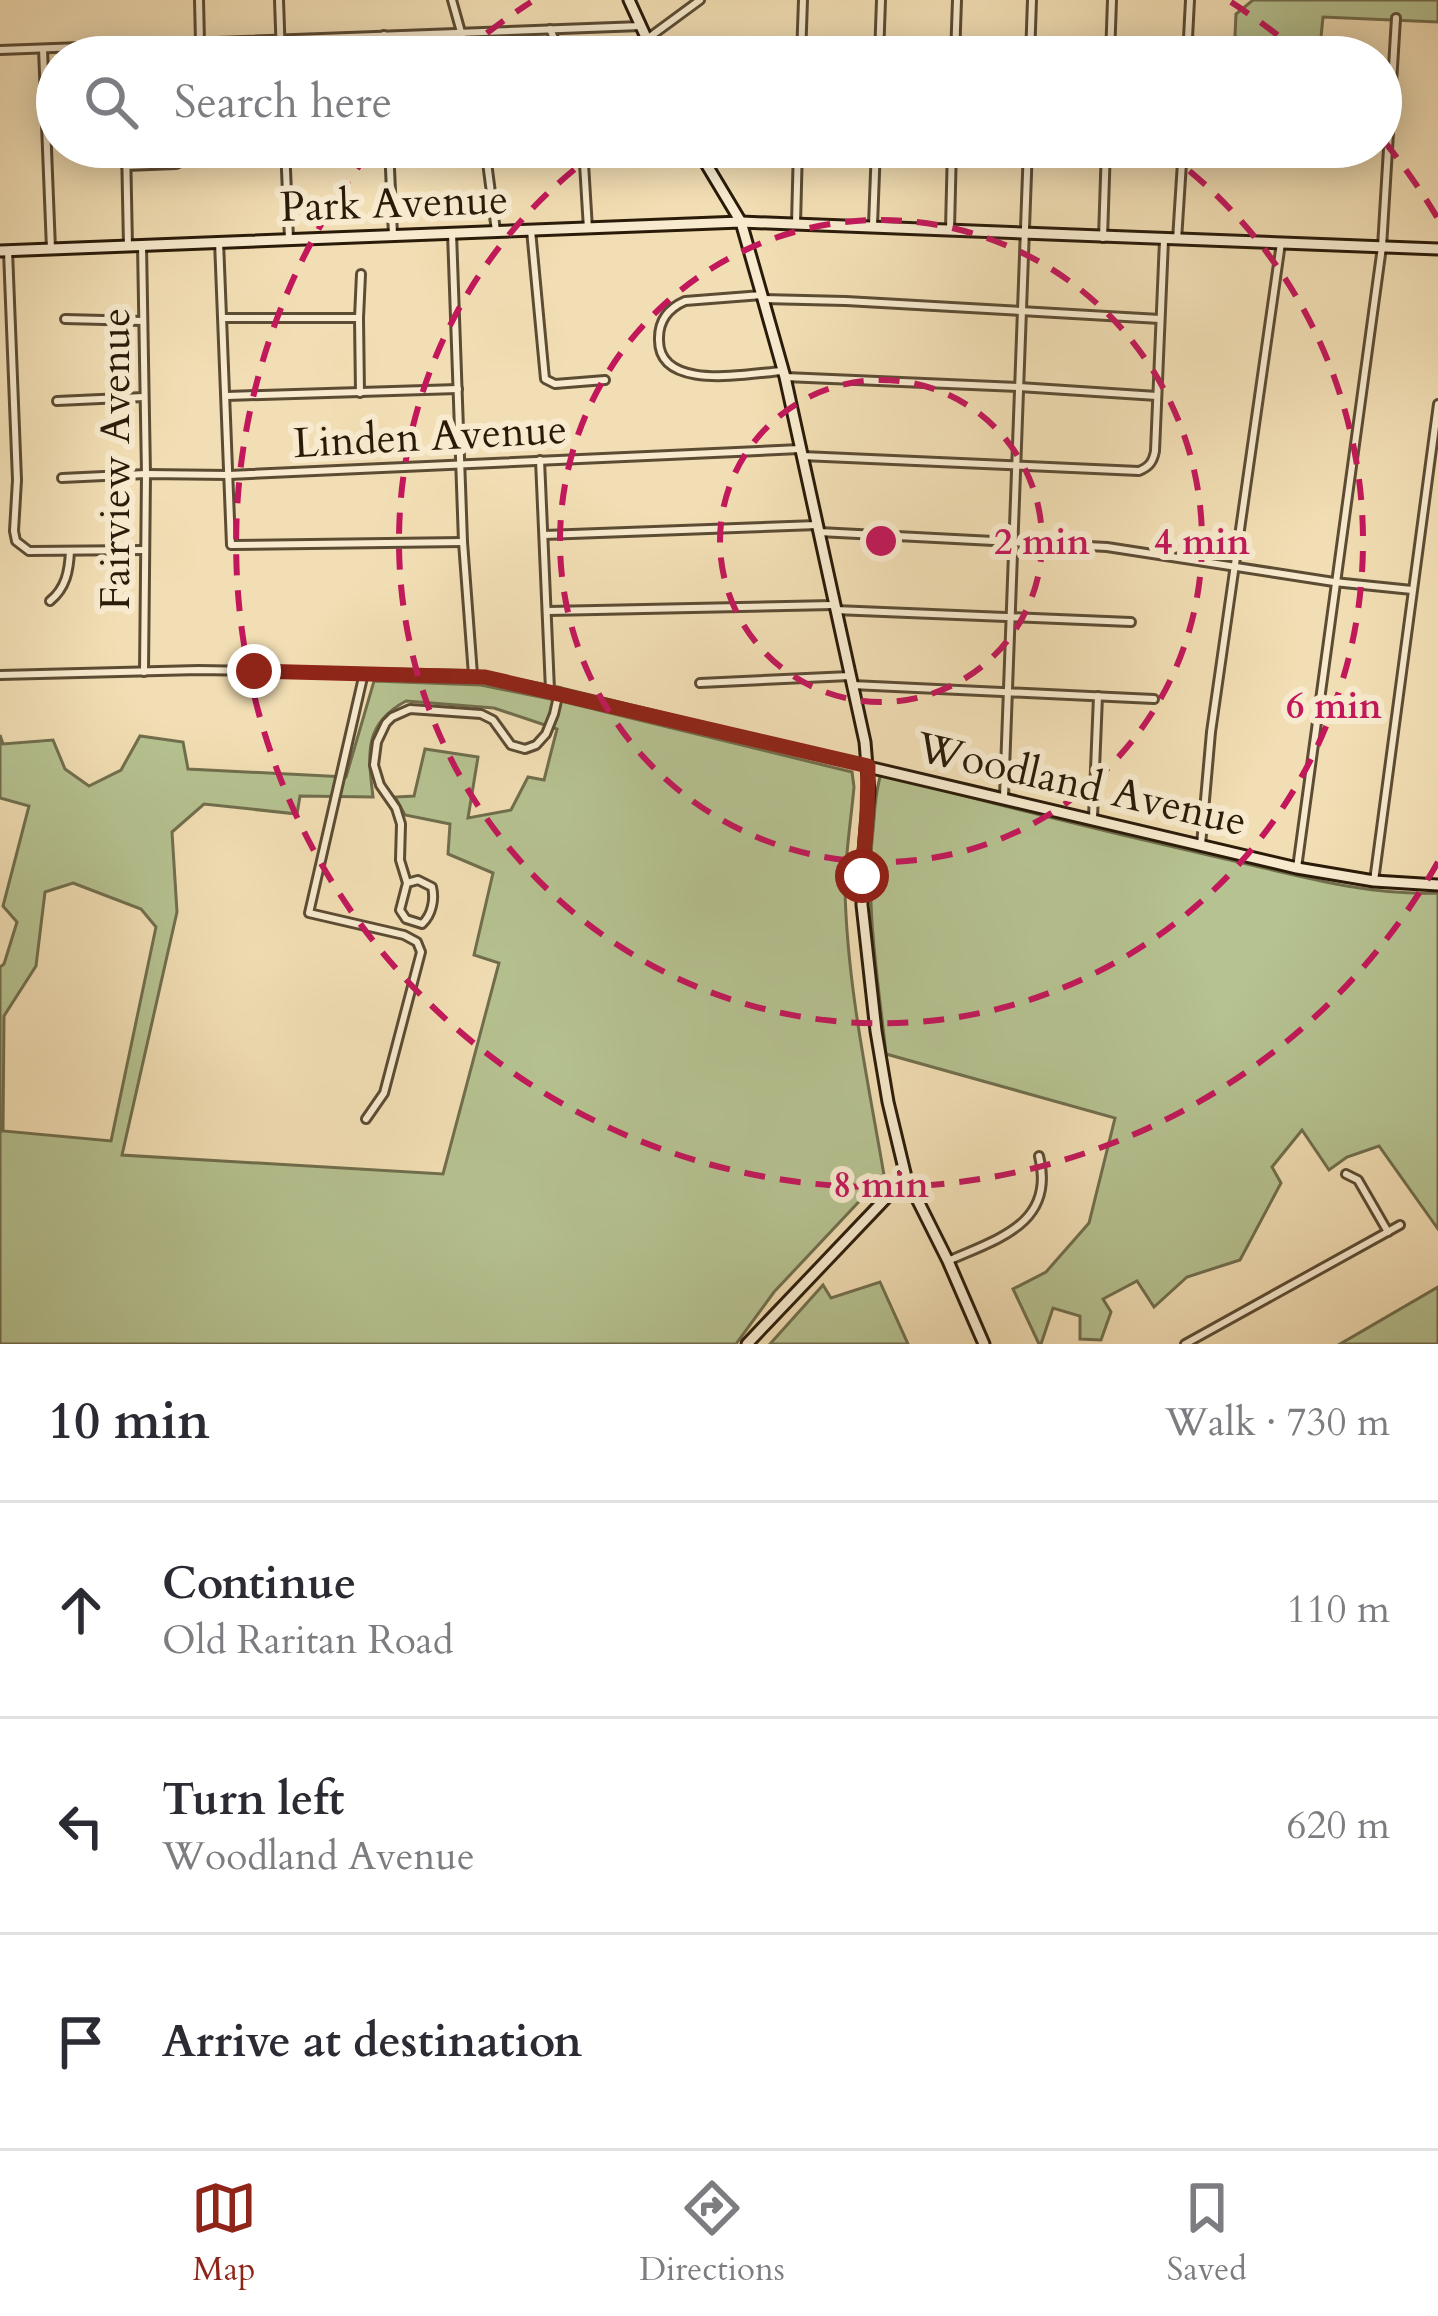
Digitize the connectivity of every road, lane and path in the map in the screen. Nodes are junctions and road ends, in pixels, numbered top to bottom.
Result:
1 (199, 0) edge
2 (279, 0) edge
3 (452, 0) edge
4 (629, 0) edge
5 (700, 0) edge
6 (803, 0) edge
7 (881, 0) edge
8 (957, 0) edge
9 (1032, 0) edge
10 (1112, 0) edge
11 (1190, 0) edge
12 (1396, 18) dead end
13 (641, 26) junction
14 (550, 29) junction
15 (463, 32) junction
16 (384, 35) joint
17 (200, 36) edge
18 (280, 36) edge
19 (349, 36) edge
20 (464, 36) edge
21 (553, 36) edge
22 (646, 36) edge
23 (651, 36) edge
24 (802, 36) edge
25 (880, 36) edge
26 (956, 36) edge
27 (1031, 36) edge
28 (1111, 36) edge
29 (1188, 36) edge
30 (1395, 36) edge
31 (36, 49) edge
32 (0, 50) edge
33 (48, 168) edge
34 (126, 168) edge
35 (286, 168) edge
36 (390, 168) edge
37 (488, 168) edge
38 (585, 168) edge
39 (709, 168) edge
40 (797, 168) edge
41 (874, 168) edge
42 (951, 168) edge
43 (1028, 168) edge
44 (1105, 168) edge
45 (1182, 168) edge
46 (1387, 168) edge
47 (741, 222) junction
48 (796, 224) junction
49 (873, 225) junction
50 (588, 229) junction
51 (532, 230) junction
52 (950, 230) junction
53 (496, 231) junction
54 (1026, 232) junction
55 (452, 233) junction
56 (393, 235) junction
57 (1103, 238) junction
58 (289, 239) junction
59 (1164, 240) junction
60 (1178, 240) junction
61 (219, 241) junction
62 (1281, 244) junction
63 (142, 245) junction
64 (128, 246) junction
65 (1382, 247) junction
66 (51, 249) junction
67 (1438, 249) edge
68 (4, 251) edge
69 (362, 274) dead end
70 (763, 297) junction
71 (1024, 313) junction
72 (223, 318) junction
73 (359, 318) junction
74 (65, 319) dead end
75 (1160, 320) junction
76 (143, 321) junction
77 (784, 374) junction
78 (605, 380) dead end
79 (1019, 387) junction
80 (458, 389) junction
81 (361, 393) junction
82 (226, 396) junction
83 (1157, 396) junction
84 (144, 397) junction
85 (56, 401) dead end
86 (1438, 408) edge
87 (801, 452) junction
88 (540, 460) junction
89 (460, 465) junction
90 (1016, 466) junction
91 (146, 474) junction
92 (229, 475) junction
93 (62, 478) dead end
94 (817, 529) junction
95 (544, 535) junction
96 (463, 542) junction
97 (1011, 543) junction
98 (145, 550) junction
99 (70, 551) junction
100 (1236, 566) junction
101 (1334, 582) junction
102 (1412, 590) junction
103 (50, 601) dead end
104 (834, 608) junction
105 (548, 611) junction
106 (1009, 617) junction
107 (1131, 622) dead end
108 (144, 672) junction
109 (364, 673) junction
110 (0, 674) edge
111 (472, 675) junction
112 (850, 681) junction
113 (700, 683) dead end
114 (554, 691) junction
115 (1008, 692) junction
116 (1098, 696) junction
117 (1154, 699) dead end
118 (868, 766) junction
119 (1004, 800) junction
120 (1093, 820) junction
121 (1201, 845) junction
122 (1297, 868) junction
123 (1374, 881) junction
124 (407, 883) junction
125 (1438, 884) edge
126 (366, 1119) dead end
127 (1039, 1156) dead end
128 (1346, 1174) dead end
129 (906, 1177) junction
130 (1400, 1225) dead end
131 (1388, 1232) junction
132 (948, 1261) junction
133 (747, 1344) edge
134 (984, 1344) edge
135 (1185, 1344) edge

1 - 17 street
2 - 18 street
3 - 15 street
4 - 13 main road
5 - 23 street
6 - 24 street
7 - 25 street
8 - 26 street
9 - 27 street
10 - 28 street
11 - 29 street
12 - 30 street
13 - 14 street
13 - 22 main road
14 - 15 street
14 - 21 street
15 - 16 street
15 - 20 street
16 - 19 street
31 - 32 street
33 - 66 street
34 - 64 street
35 - 58 street
36 - 56 street
37 - 53 street
38 - 50 street
39 - 47 main road
40 - 48 street
41 - 49 street
42 - 52 street
43 - 54 street
44 - 57 street
45 - 60 street
46 - 65 street
47 - 48 main road, Park Avenue
47 - 50 main road, Park Avenue
47 - 70 main road
48 - 49 main road, Park Avenue
49 - 52 main road, Park Avenue
50 - 51 main road, Park Avenue
51 - 53 main road, Park Avenue
51 - 78 street
52 - 54 main road, Park Avenue
53 - 55 main road, Park Avenue
54 - 57 main road, Park Avenue
54 - 71 street
55 - 56 main road, Park Avenue
55 - 80 street
56 - 58 main road, Park Avenue
57 - 59 main road, Park Avenue
58 - 61 main road, Park Avenue
59 - 60 main road, Park Avenue
59 - 75 street
60 - 62 main road, Park Avenue
61 - 63 main road, Park Avenue
61 - 72 street
62 - 65 main road, Park Avenue
62 - 100 street
63 - 64 main road, Park Avenue
63 - 76 street, Fairview Avenue
64 - 66 main road, Park Avenue
65 - 67 main road, Park Avenue
65 - 101 street
66 - 68 main road, Park Avenue
68 - 99 street
69 - 73 street
70 - 71 street
70 - 77 main road
70 - 77 street
71 - 75 street
71 - 79 street
72 - 73 street
72 - 82 street
73 - 81 street
74 - 76 street
75 - 83 street
76 - 84 street, Fairview Avenue
77 - 79 street
77 - 87 main road
79 - 83 street
79 - 90 street
80 - 81 street
80 - 89 street
81 - 82 street
82 - 92 street
83 - 90 street, Linden Avenue
84 - 85 street
84 - 91 street, Fairview Avenue
86 - 102 street
87 - 88 street, Linden Avenue
87 - 90 street, Linden Avenue
87 - 94 main road
88 - 89 street, Linden Avenue
88 - 95 street
89 - 92 street, Linden Avenue
89 - 96 street
90 - 97 street
91 - 92 street, Linden Avenue
91 - 93 street, Linden Avenue
91 - 98 street, Fairview Avenue
92 - 96 street
94 - 95 street
94 - 97 street
94 - 104 main road
95 - 105 street
96 - 111 street
97 - 100 street
97 - 106 street
98 - 99 street
98 - 108 street, Fairview Avenue
99 - 103 street
100 - 101 street
100 - 121 street
101 - 102 street
101 - 122 street
102 - 123 street
104 - 105 street
104 - 106 street
104 - 112 main road
105 - 114 street
106 - 107 street
106 - 115 street
108 - 109 street, Woodland Avenue
108 - 110 street, Woodland Avenue
109 - 111 street, Woodland Avenue
109 - 126 street
111 - 114 street, Woodland Avenue
112 - 113 street
112 - 115 street
112 - 118 main road
114 - 118 street, Woodland Avenue
114 - 124 street
115 - 116 street
115 - 119 street
116 - 117 street
116 - 120 street
118 - 119 main road, Woodland Avenue
118 - 129 main road
119 - 120 main road, Woodland Avenue
120 - 121 main road, Woodland Avenue
121 - 122 main road, Woodland Avenue
122 - 123 main road, Woodland Avenue
123 - 125 main road, Woodland Avenue
124 - 124 street
127 - 132 street
128 - 131 street
129 - 132 main road
129 - 133 main road
130 - 131 street
131 - 135 street
132 - 134 main road

